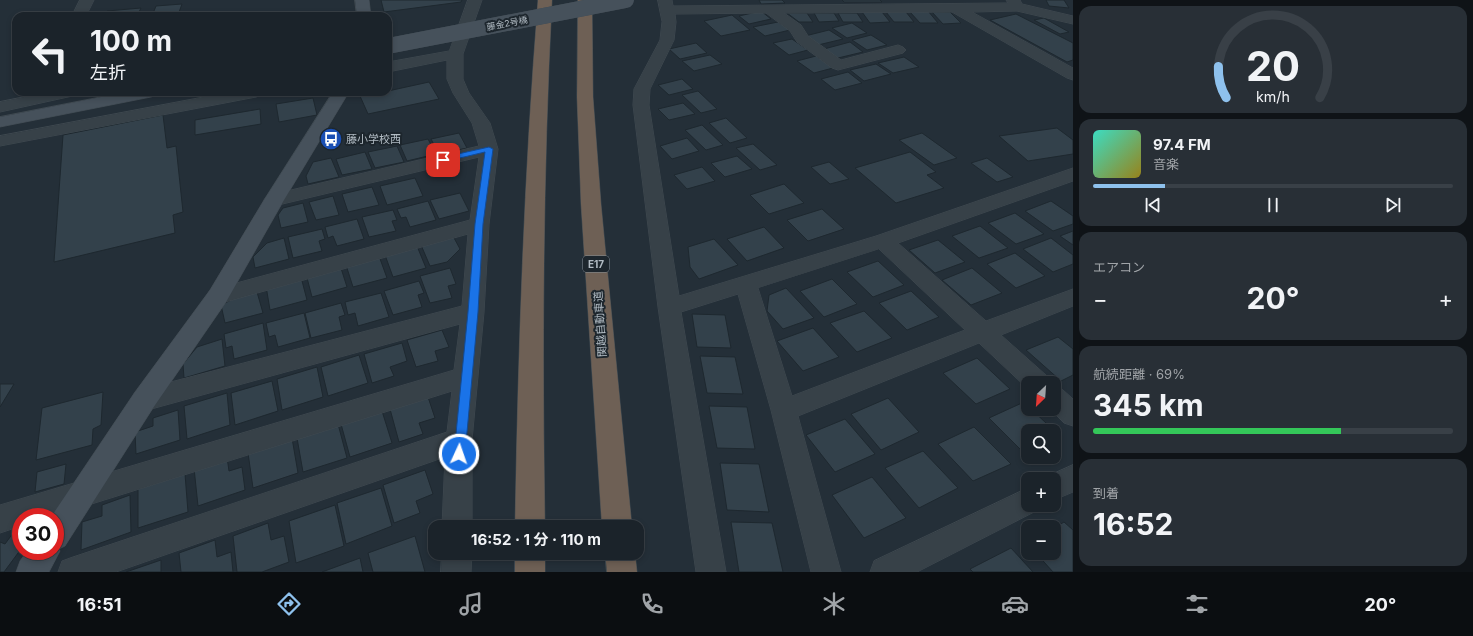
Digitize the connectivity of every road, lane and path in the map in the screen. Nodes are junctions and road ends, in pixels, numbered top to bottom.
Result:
1 (87, 0) edge
2 (362, 0) edge
3 (475, 0) edge
4 (545, 0) edge
5 (585, 0) edge
6 (626, 0) edge
7 (713, 0) edge
8 (1015, 3) edge
9 (666, 5) edge
10 (955, 7) junction
11 (769, 9) junction
12 (81, 12) edge
13 (364, 12) edge
14 (1073, 20) edge
15 (392, 45) edge
16 (898, 50) dead end
17 (455, 54) junction
18 (392, 66) edge
19 (1073, 75) edge
20 (38, 96) edge
21 (131, 96) edge
22 (235, 96) edge
23 (339, 96) edge
24 (0, 107) edge
25 (0, 122) edge
26 (0, 141) edge
27 (489, 149) junction
28 (1073, 174) edge
29 (274, 200) junction
30 (479, 224) junction
31 (883, 241) junction
32 (746, 284) junction
33 (218, 296) junction
34 (1073, 297) edge
35 (669, 307) junction
36 (473, 312) junction
37 (983, 333) junction
38 (467, 376) junction
39 (1030, 376) edge
40 (144, 400) junction
41 (1061, 404) edge
42 (784, 410) junction
43 (1073, 415) edge
44 (460, 440) junction
45 (1073, 478) edge
46 (1061, 484) edge
47 (84, 493) junction
48 (1021, 504) edge
49 (0, 519) edge
50 (457, 520) edge
51 (530, 520) edge
52 (616, 520) edge
53 (64, 523) edge
54 (39, 560) edge
55 (456, 560) edge
56 (530, 560) edge
57 (621, 560) edge
58 (31, 572) edge
59 (73, 572) edge
60 (456, 572) edge
61 (530, 572) edge
62 (622, 572) edge
63 (711, 572) edge
64 (826, 572) edge
65 (885, 572) edge

1 - 12 street
2 - 13 street
3 - 17 street
4 - 51 highway
5 - 52 highway, 関越自動車道 / E17
6 - 15 street, 藤金2号橋, bridge
7 - 9 street
8 - 10 street
8 - 14 street
9 - 11 street
9 - 35 street
10 - 11 street
10 - 19 street
11 - 16 street
17 - 18 street
17 - 27 street
20 - 24 street
21 - 25 street
22 - 26 street
23 - 29 street
27 - 29 street
27 - 30 street
28 - 31 street
29 - 33 street
30 - 33 street
30 - 36 street
31 - 32 street
31 - 37 street
32 - 35 street
32 - 42 street
33 - 40 street
34 - 37 street
35 - 63 street
36 - 38 street
36 - 40 street
37 - 39 street
37 - 42 street
38 - 44 street
38 - 47 street
40 - 47 street
41 - 43 street
42 - 64 street
44 - 50 street
44 - 59 street
45 - 46 street
47 - 49 street
47 - 53 street
48 - 65 street
54 - 58 street
55 - 60 street
56 - 61 highway
57 - 62 highway

